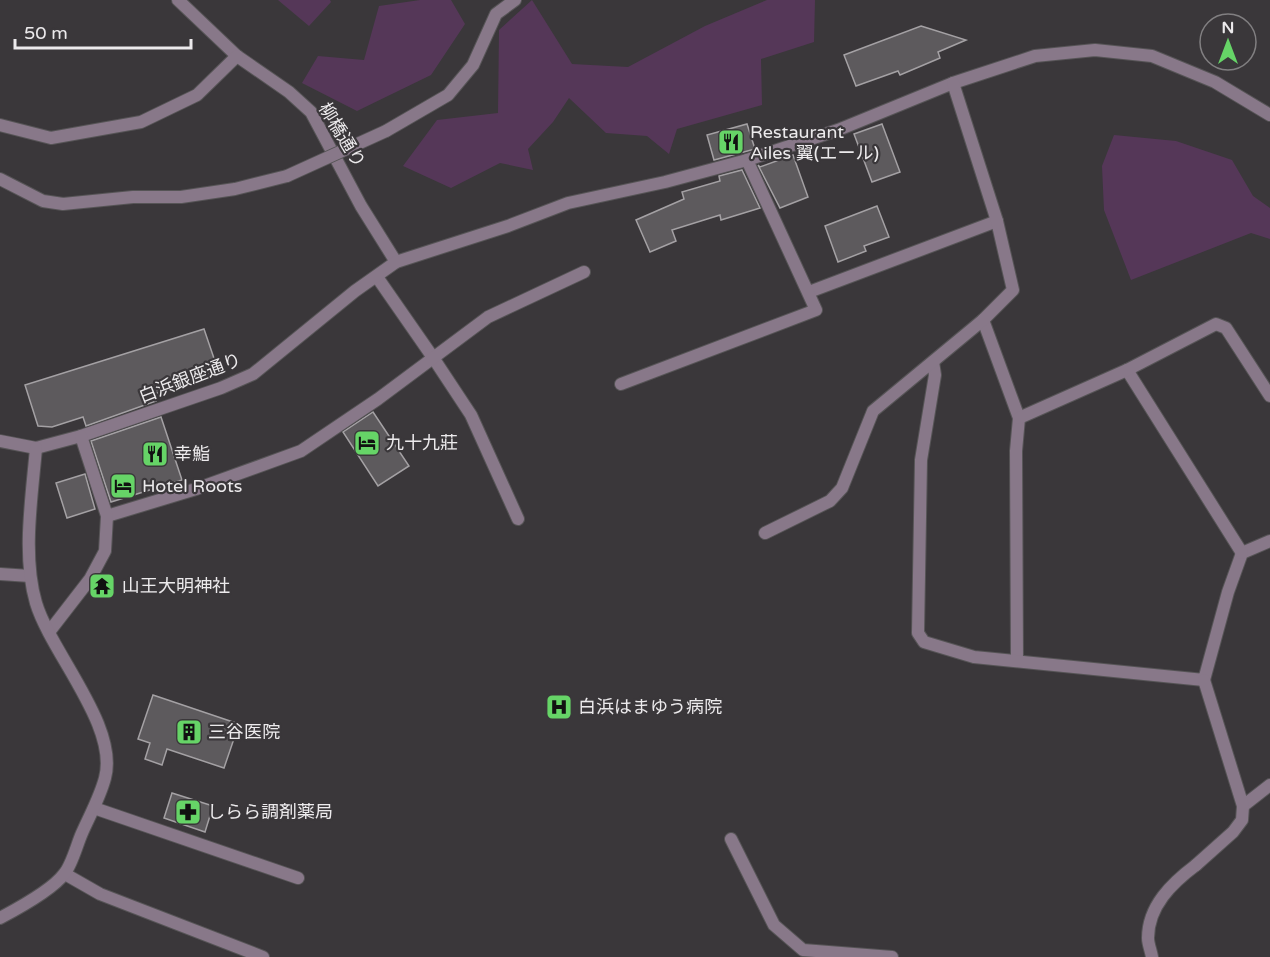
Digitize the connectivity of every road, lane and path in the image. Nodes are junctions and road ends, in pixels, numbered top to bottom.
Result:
1 (178, 0) edge
2 (515, 0) edge
3 (237, 56) junction
4 (953, 83) junction
5 (1270, 115) edge
6 (0, 126) edge
7 (747, 160) junction
8 (0, 179) edge
9 (997, 221) junction
10 (396, 262) junction
11 (584, 272) dead end
12 (376, 277) junction
13 (809, 292) junction
14 (982, 320) junction
15 (434, 359) junction
16 (933, 362) junction
17 (1127, 370) junction
18 (621, 384) dead end
19 (1270, 396) edge
20 (1019, 418) junction
21 (81, 436) junction
22 (0, 441) edge
23 (36, 448) junction
24 (107, 516) junction
25 (518, 519) dead end
26 (765, 533) dead end
27 (1270, 541) edge
28 (1242, 553) junction
29 (0, 574) edge
30 (30, 576) junction
31 (49, 632) junction
32 (1017, 661) junction
33 (1204, 680) junction
34 (1270, 785) edge
35 (1243, 806) junction
36 (94, 808) junction
37 (731, 839) dead end
38 (64, 874) junction
39 (298, 878) dead end
40 (0, 918) edge
41 (263, 957) edge
42 (892, 957) edge
43 (1152, 957) edge

1 - 3 street, 柳橋通り
2 - 8 street, bridge
3 - 6 street
3 - 10 street, 柳橋通り
4 - 5 street, 白浜銀座通り
4 - 7 street, 白浜銀座通り
4 - 9 street
7 - 10 street, 白浜銀座通り
7 - 13 street
9 - 13 street
9 - 14 street
10 - 12 street, 白浜銀座通り
11 - 15 street
12 - 15 street
12 - 21 street, 白浜銀座通り
13 - 18 street
14 - 16 street
14 - 20 street
15 - 24 street
15 - 25 street
16 - 26 street
16 - 32 street
17 - 19 street
17 - 20 street
17 - 28 street
20 - 32 street
21 - 23 street, 白浜銀座通り
21 - 24 street
22 - 23 street, 白浜銀座通り
23 - 30 street
24 - 31 street
27 - 28 street
28 - 33 street
29 - 30 street
30 - 31 street
31 - 36 street
32 - 33 street
33 - 35 street
34 - 35 street
35 - 43 street
36 - 38 street
36 - 39 street
37 - 42 street
38 - 40 street
38 - 41 street

